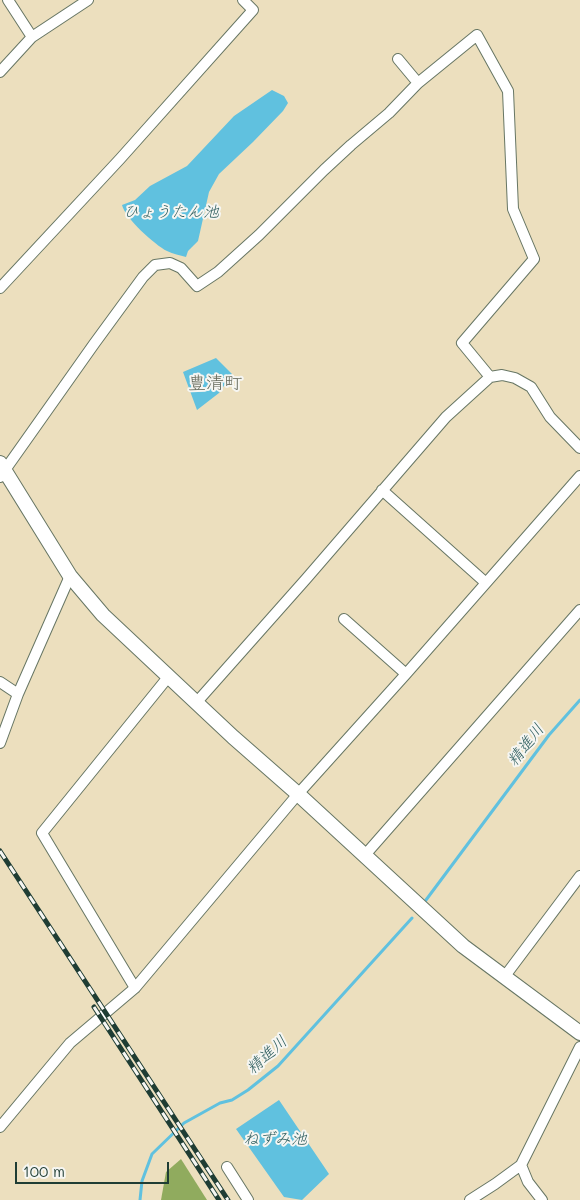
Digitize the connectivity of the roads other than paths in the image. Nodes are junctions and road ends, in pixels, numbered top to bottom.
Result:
1 (8, 0) edge
2 (88, 0) edge
3 (243, 0) edge
4 (32, 37) junction
5 (398, 59) dead end
6 (0, 72) edge
7 (418, 84) junction
8 (0, 288) edge
9 (490, 377) junction
10 (580, 448) edge
11 (2, 470) edge
12 (580, 476) edge
13 (382, 490) junction
14 (70, 576) junction
15 (486, 583) junction
16 (580, 610) edge
17 (344, 619) dead end
18 (406, 674) junction
19 (169, 676) junction
20 (0, 682) edge
21 (18, 694) junction
22 (196, 703) junction
23 (0, 743) edge
24 (298, 794) junction
25 (365, 855) junction
26 (580, 876) edge
27 (505, 976) junction
28 (135, 988) junction
29 (580, 1033) edge
30 (580, 1047) edge
31 (0, 1127) edge
32 (520, 1165) junction
33 (227, 1167) dead end
34 (248, 1200) edge
35 (470, 1200) edge
36 (542, 1200) edge

1 - 4 street
2 - 4 street
3 - 8 street
4 - 6 street
5 - 7 street
7 - 9 street
7 - 11 street
9 - 10 street
9 - 13 street
11 - 14 street
12 - 15 street
13 - 15 street
13 - 22 street
14 - 19 street
14 - 21 street
15 - 18 street
16 - 25 street
17 - 18 street
18 - 24 street
19 - 22 street
19 - 28 street
20 - 21 street
21 - 23 street
22 - 24 street
24 - 25 street
24 - 28 street
25 - 27 street
26 - 27 street
27 - 29 street
28 - 31 street
30 - 32 street
32 - 35 street
32 - 36 street
33 - 34 street

